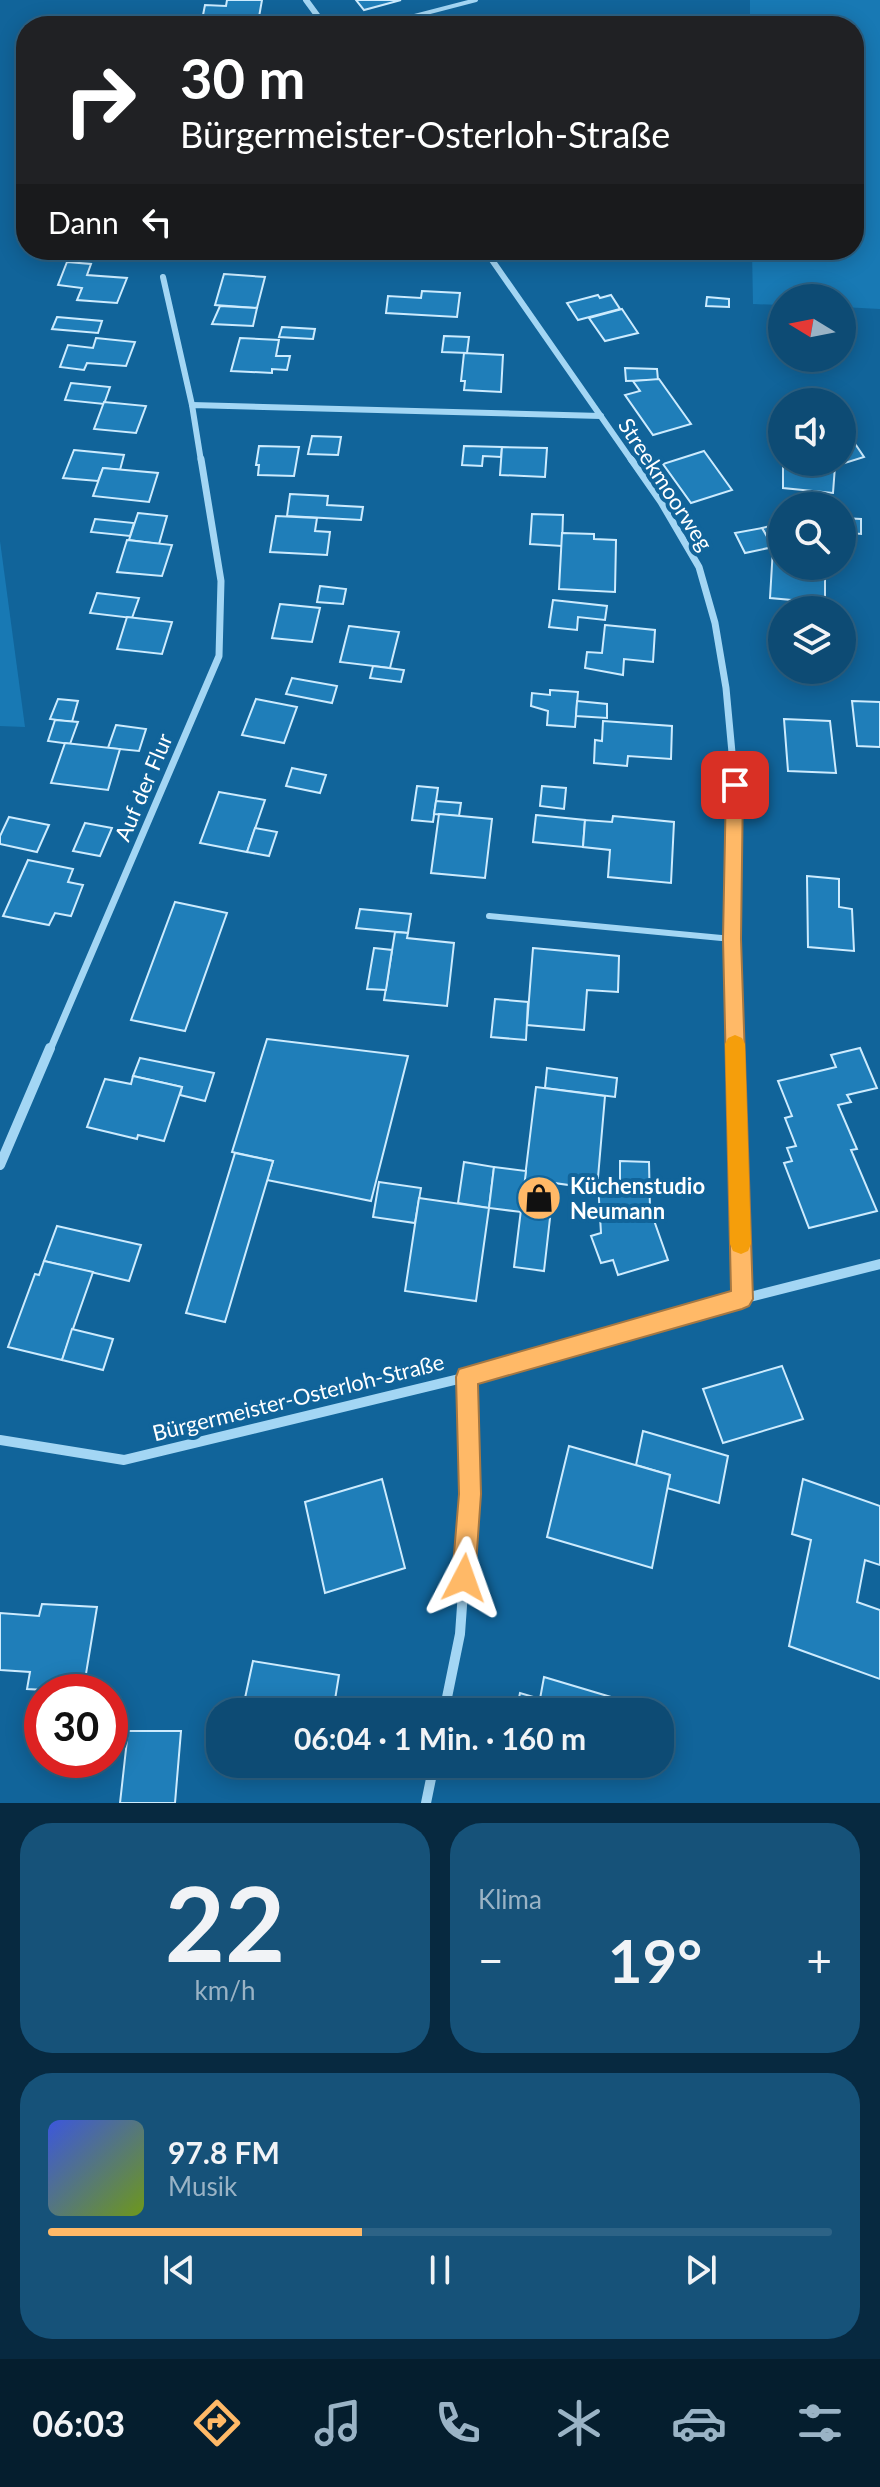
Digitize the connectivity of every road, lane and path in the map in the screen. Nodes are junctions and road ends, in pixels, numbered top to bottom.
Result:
1 (476, 0) edge
2 (414, 16) edge
3 (492, 260) edge
4 (163, 277) dead end
5 (192, 405) junction
6 (601, 416) junction
7 (489, 916) dead end
8 (732, 939) junction
9 (0, 1165) edge
10 (880, 1264) edge
11 (742, 1299) junction
12 (467, 1377) junction
13 (0, 1440) edge
14 (447, 1698) edge
15 (431, 1778) edge
16 (426, 1803) edge

1 - 2 lane
3 - 6 street, Streekmoorweg
4 - 5 street, Auf der Flur
5 - 6 street
5 - 9 street, Auf der Flur
6 - 8 street, Streekmoorweg
7 - 8 lane
8 - 11 street, Streekmoorweg
10 - 11 street, Bürgermeister-Osterloh-Straße
11 - 12 street, Bürgermeister-Osterloh-Straße
12 - 13 street, Bürgermeister-Osterloh-Straße
12 - 14 street
15 - 16 street

